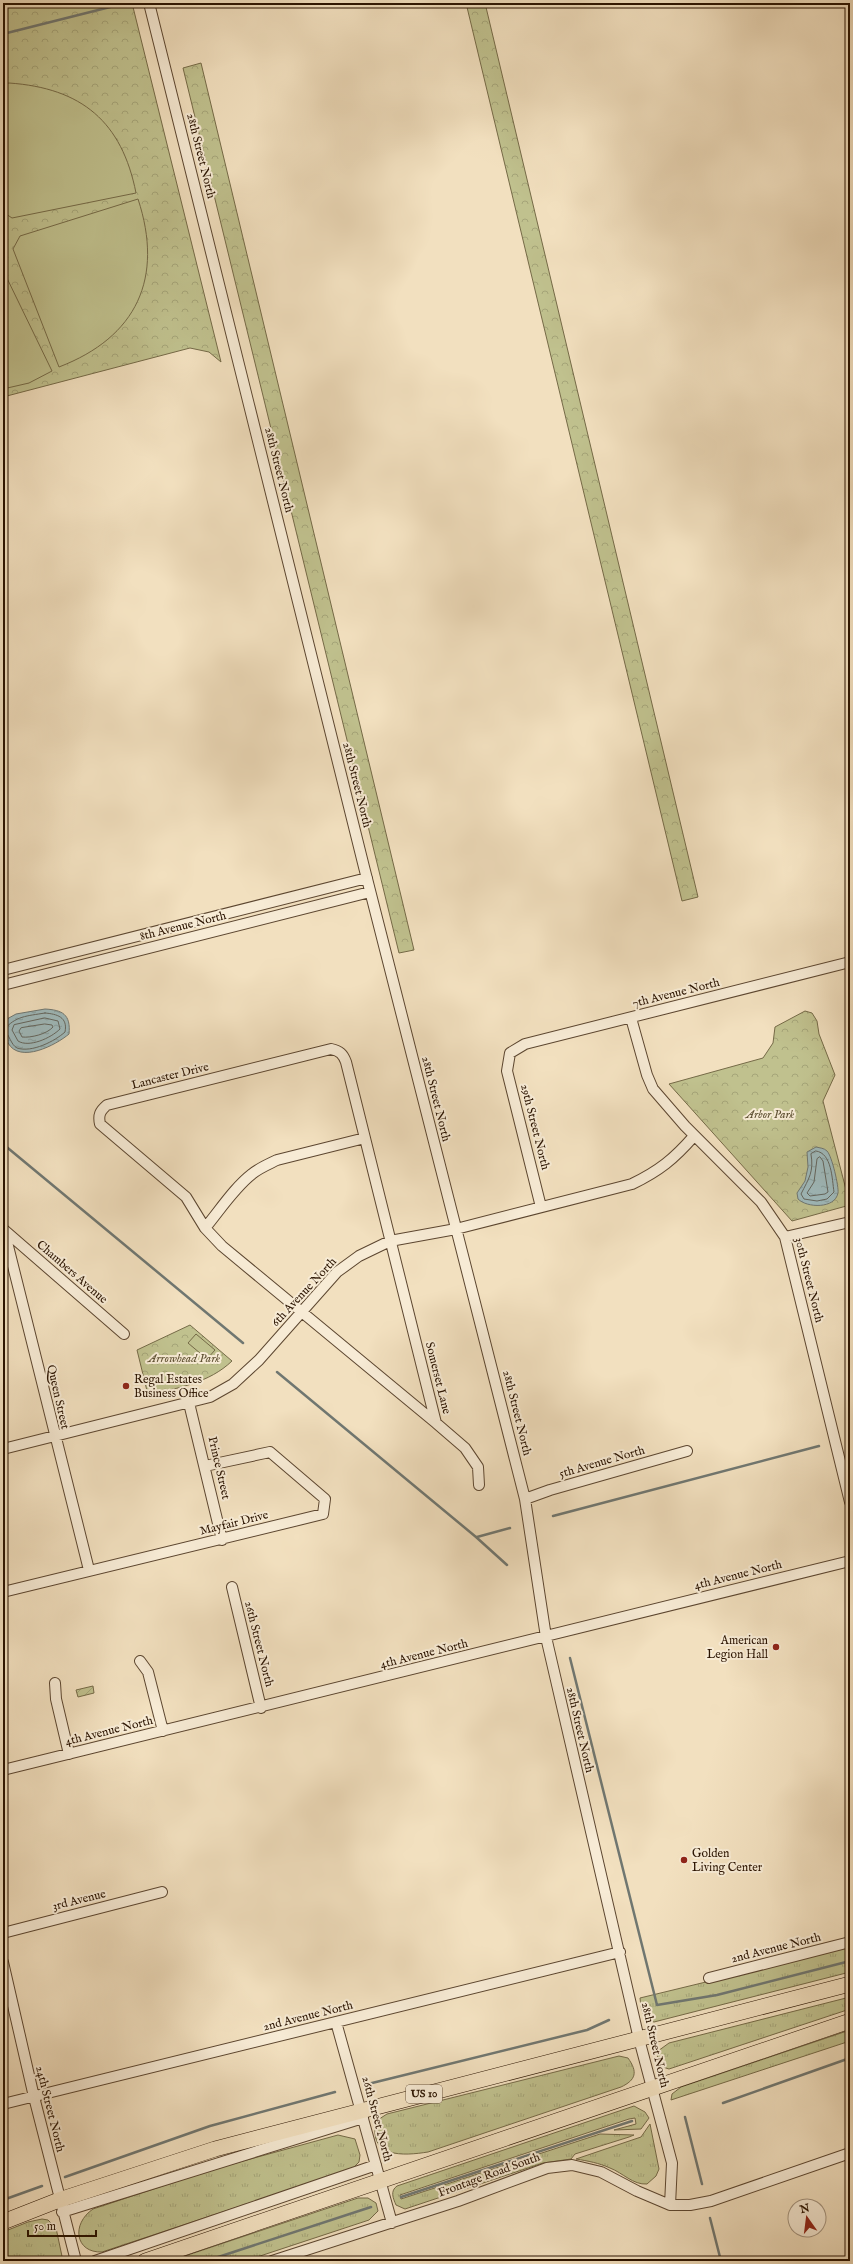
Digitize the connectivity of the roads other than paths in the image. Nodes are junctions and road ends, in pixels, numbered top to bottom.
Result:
1 (149, 3) edge
2 (367, 878) junction
3 (370, 892) junction
4 (850, 962) edge
5 (3, 970) edge
6 (3, 984) edge
7 (631, 1018) junction
8 (510, 1053) joint
9 (694, 1136) junction
10 (365, 1138) junction
11 (541, 1207) junction
12 (850, 1222) edge
13 (205, 1228) junction
14 (456, 1229) junction
15 (3, 1230) edge
16 (785, 1237) junction
17 (390, 1241) junction
18 (301, 1314) junction
19 (124, 1334) dead end
20 (190, 1402) junction
21 (436, 1423) junction
22 (54, 1436) junction
23 (3, 1449) edge
24 (687, 1451) dead end
25 (205, 1466) junction
26 (479, 1485) dead end
27 (525, 1499) junction
28 (850, 1502) edge
29 (222, 1540) junction
30 (850, 1561) edge
31 (89, 1570) junction
32 (232, 1587) dead end
33 (3, 1592) edge
34 (546, 1637) junction
35 (140, 1661) dead end
36 (54, 1683) dead end
37 (261, 1708) junction
38 (164, 1730) junction
39 (69, 1754) junction
40 (3, 1770) edge
41 (162, 1892) dead end
42 (3, 1933) edge
43 (850, 1942) edge
44 (620, 1952) junction
45 (3, 1962) edge
46 (709, 1978) dead end
47 (850, 1984) edge
48 (850, 2020) edge
49 (336, 2022) junction
50 (639, 2039) junction
51 (651, 2088) junction
52 (34, 2097) junction
53 (3, 2104) edge
54 (362, 2114) junction
55 (850, 2153) edge
56 (376, 2165) junction
57 (380, 2181) junction
58 (670, 2205) junction
59 (61, 2206) junction
60 (3, 2222) edge
61 (392, 2223) junction
62 (76, 2261) edge
63 (95, 2261) edge
64 (145, 2261) edge
65 (272, 2261) edge

1 - 2 street, 28th Street North
2 - 3 street, 28th Street North
2 - 5 street, 8th Avenue North
3 - 6 street, 8th Avenue North
3 - 14 street, 28th Street North
4 - 7 street, 7th Avenue North
7 - 8 street, 7th Avenue North
7 - 9 street, 30th Street North
8 - 11 street, 29th Street North
9 - 11 street, 6th Avenue North
9 - 16 street, 30th Street North
10 - 13 street
10 - 13 street, Lancaster Drive
10 - 17 street, Lancaster Drive
11 - 14 street, 6th Avenue North
12 - 16 street
13 - 18 street, Lancaster Drive
14 - 17 street, 6th Avenue North
14 - 27 street, 28th Street North
15 - 19 street, Chambers Avenue
15 - 22 street, Queen Street
16 - 28 street, 30th Street North
17 - 18 street, 6th Avenue North
17 - 21 street, Somerset Lane
18 - 20 street, 6th Avenue North
18 - 21 street, Somerset Lane
20 - 22 street, 6th Avenue North
20 - 25 street, Prince Street
21 - 26 street
22 - 23 street, 6th Avenue North
22 - 31 street, Queen Street
24 - 27 street, 5th Avenue North
25 - 29 street, Prince Street
25 - 29 street, Mayfair Drive
27 - 34 street, 28th Street North
29 - 31 street, Mayfair Drive
30 - 34 street, 4th Avenue North
31 - 33 street, Mayfair Drive
32 - 37 street, 26th Street North
34 - 37 street, 4th Avenue North
34 - 44 street, 28th Street North
35 - 38 street
36 - 39 street
37 - 38 street, 4th Avenue North
38 - 39 street, 4th Avenue North
39 - 40 street, 4th Avenue North
41 - 42 street, 3rd Avenue
43 - 46 street, 2nd Avenue North
44 - 49 street, 2nd Avenue North
44 - 50 street, 28th Street North
45 - 52 street, 24th Street North
47 - 50 main road, US 10
48 - 51 main road
49 - 52 street, 2nd Avenue North
49 - 54 street, 26th Street North
50 - 51 street, 28th Street North
50 - 54 main road, US 10
51 - 57 main road
51 - 58 street, 28th Street North
52 - 53 street, 2nd Avenue North
52 - 59 street, 24th Street North
54 - 56 street, 26th Street North
54 - 59 main road, US 10
55 - 58 street, Frontage Road South
56 - 57 street, 26th Street North
56 - 63 street
57 - 61 street, 26th Street North
57 - 64 main road
58 - 61 street, Frontage Road South
59 - 60 main road, US 10
59 - 62 street, 24th Street North
61 - 65 street, Frontage Road South

